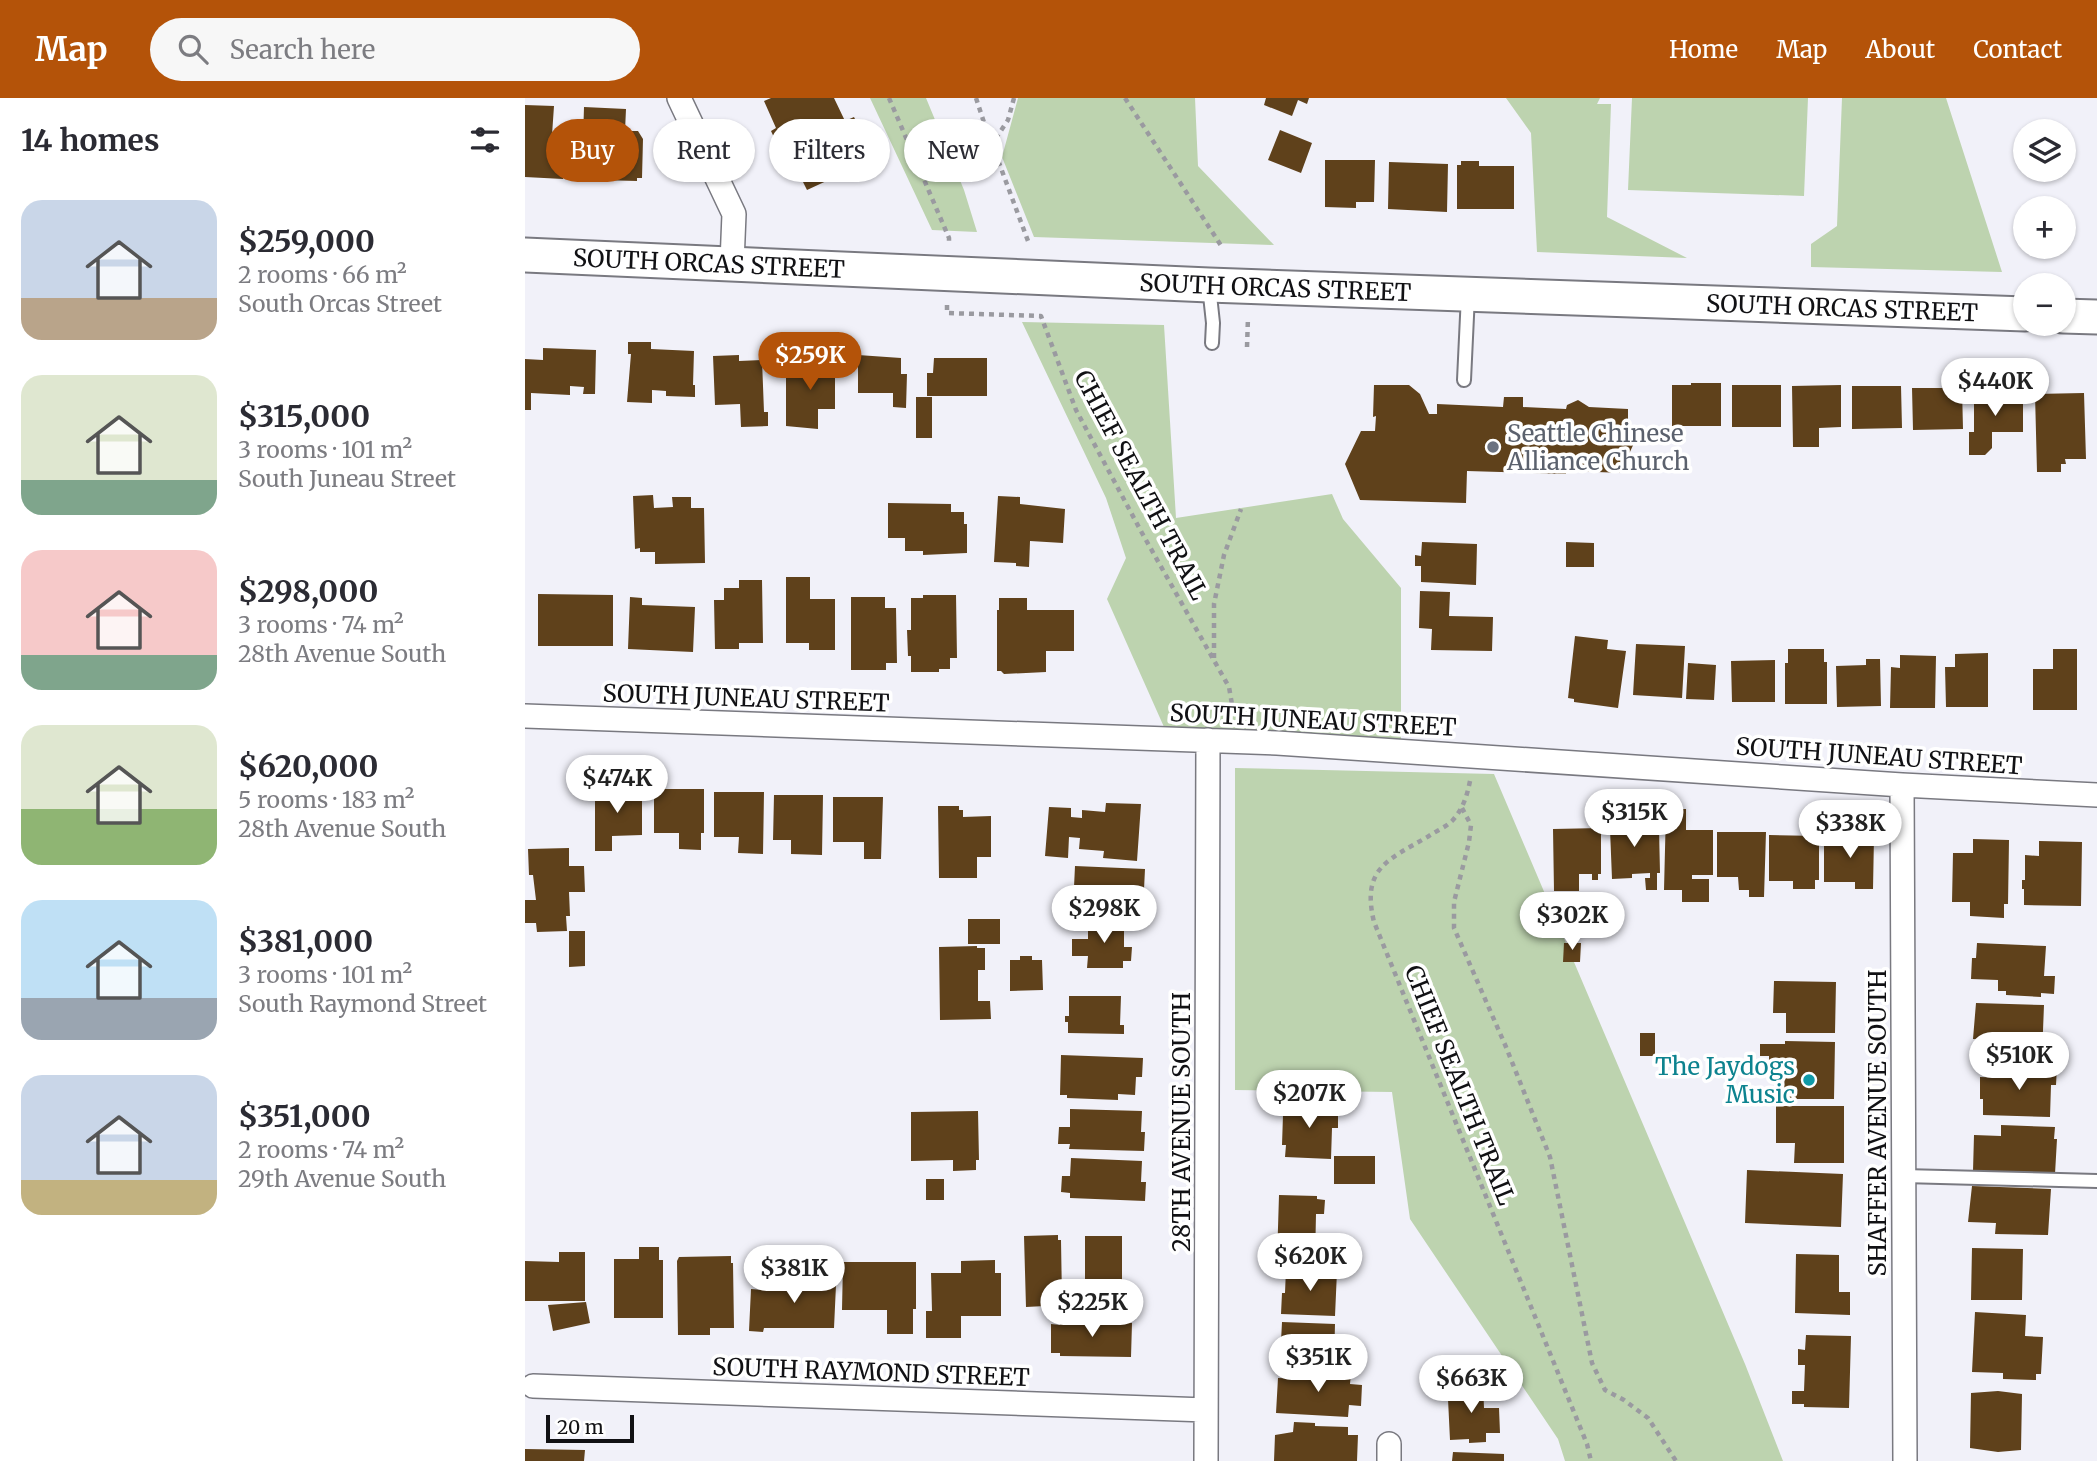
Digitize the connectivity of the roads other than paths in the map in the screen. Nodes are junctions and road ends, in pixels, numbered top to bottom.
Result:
1 (678, 98) edge
2 (525, 255) edge
3 (731, 263) junction
4 (1209, 285) junction
5 (1468, 295) junction
6 (2013, 314) edge
7 (2076, 316) edge
8 (2097, 317) edge
9 (1212, 343) dead end
10 (1464, 380) dead end
11 (525, 716) edge
12 (1208, 740) junction
13 (1902, 785) junction
14 (2097, 794) edge
15 (1903, 1176) junction
16 (2097, 1181) edge
17 (533, 1386) dead end
18 (1206, 1410) junction
19 (1206, 1461) edge
20 (1905, 1461) edge

1 - 3 street
2 - 3 street, SOUTH ORCAS STREET
3 - 4 street, SOUTH ORCAS STREET
4 - 5 street, SOUTH ORCAS STREET
4 - 9 lane
5 - 6 street, SOUTH ORCAS STREET
5 - 10 lane
7 - 8 street
11 - 12 street, SOUTH JUNEAU STREET
12 - 13 street, SOUTH JUNEAU STREET
12 - 18 street, 28TH AVENUE SOUTH
13 - 14 street, SOUTH JUNEAU STREET
13 - 15 street, SHAFFER AVENUE SOUTH
15 - 16 lane
15 - 20 street, SHAFFER AVENUE SOUTH
17 - 18 street, SOUTH RAYMOND STREET
18 - 19 street, 28TH AVENUE SOUTH

